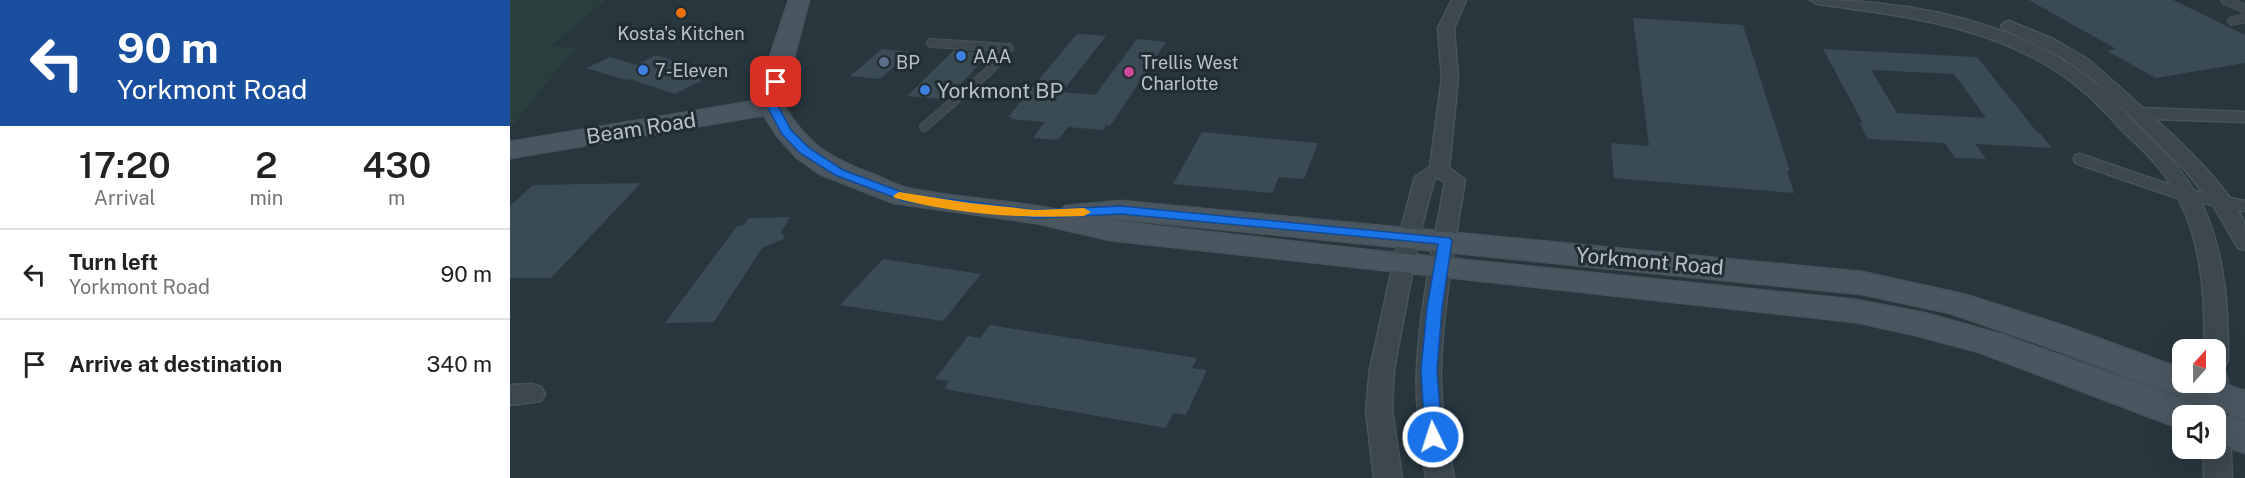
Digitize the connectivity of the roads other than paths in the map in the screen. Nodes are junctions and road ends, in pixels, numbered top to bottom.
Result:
1 (799, 0) edge
2 (1459, 0) edge
3 (1819, 0) edge
4 (1888, 0) edge
5 (2225, 0) edge
6 (2245, 9) edge
7 (2245, 18) edge
8 (2232, 21) dead end
9 (931, 43) dead end
10 (772, 106) junction
11 (2114, 112) junction
12 (2139, 114) junction
13 (2245, 117) edge
14 (924, 127) dead end
15 (510, 150) edge
16 (2079, 159) dead end
17 (1439, 170) junction
18 (2187, 195) junction
19 (2222, 202) junction
20 (2245, 206) edge
21 (2245, 243) edge
22 (1406, 251) junction
23 (1443, 254) junction
24 (2216, 339) edge
25 (2192, 405) edge
26 (2219, 459) edge
27 (1388, 478) edge
28 (1440, 478) edge
29 (2218, 478) edge

1 - 10 street
2 - 17 street
3 - 11 street
4 - 12 street
5 - 6 lane
7 - 8 lane
9 - 14 lane
10 - 15 street, Beam Road
10 - 22 street, Yorkmont Road
11 - 12 street
11 - 18 street
12 - 13 street
12 - 19 street
16 - 18 lane
17 - 22 street
17 - 23 street
18 - 19 lane
18 - 24 street
19 - 20 lane
19 - 21 street
22 - 23 street, Yorkmont Road
22 - 27 street
23 - 25 street, Yorkmont Road
23 - 28 street
26 - 29 street

